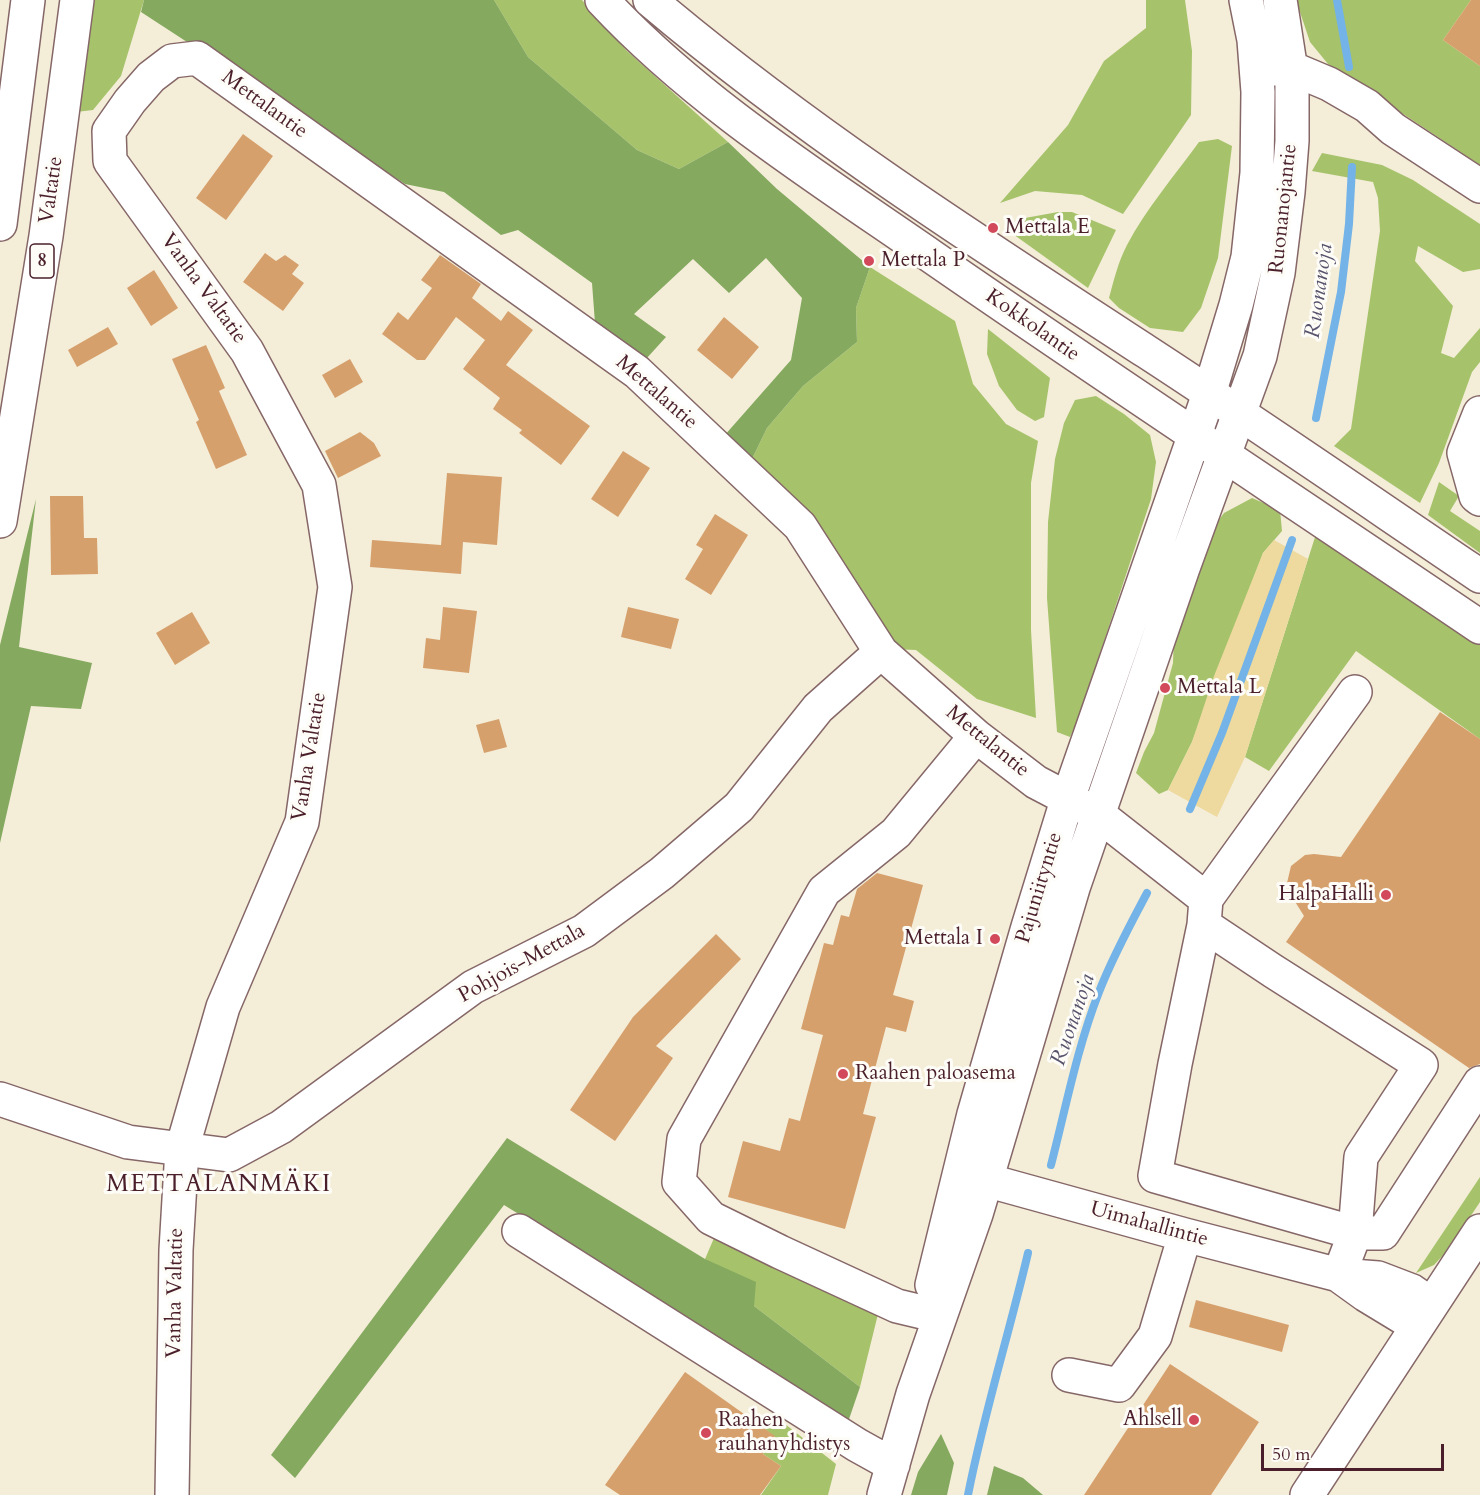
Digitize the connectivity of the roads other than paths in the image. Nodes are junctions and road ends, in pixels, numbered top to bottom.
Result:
1 (28, 0) edge
2 (77, 0) edge
3 (602, 0) edge
4 (650, 0) edge
5 (1246, 0) edge
6 (1280, 0) edge
7 (151, 77) joint
8 (1257, 82) junction
9 (1291, 82) junction
10 (1480, 186) edge
11 (0, 224) edge
12 (1209, 394) junction
13 (1480, 413) edge
14 (1239, 414) junction
15 (1194, 436) junction
16 (1224, 456) junction
17 (1480, 499) edge
18 (0, 521) edge
19 (1480, 576) edge
20 (1480, 627) edge
21 (881, 652) junction
22 (1355, 692) dead end
23 (976, 736) junction
24 (1068, 799) junction
25 (1099, 815) junction
26 (1205, 912) junction
27 (1480, 1083) edge
28 (0, 1099) edge
29 (182, 1149) junction
30 (973, 1176) junction
31 (1155, 1176) junction
32 (1148, 1225) junction
33 (519, 1231) dead end
34 (1480, 1231) edge
35 (1355, 1233) junction
36 (1185, 1235) junction
37 (1471, 1265) edge
38 (1339, 1275) junction
39 (933, 1315) junction
40 (1424, 1315) junction
41 (1069, 1375) dead end
42 (889, 1480) edge
43 (172, 1495) edge
44 (1307, 1495) edge

1 - 11 main road
2 - 18 main road, Valtatie / 8
3 - 15 main road, Kokkolantie
4 - 12 main road, Kokkolantie
5 - 8 main road, Ruonanojantie
6 - 9 main road, Ruonanojantie
7 - 21 main road, Mettalantie
7 - 29 main road, Vanha Valtatie
8 - 9 main road
8 - 12 main road, Ruonanojantie
9 - 10 main road
9 - 14 main road, Ruonanojantie
12 - 14 main road, Kokkolantie
12 - 15 main road, Pajuniityntie
13 - 17 main road
14 - 16 main road, Pajuniityntie
14 - 19 main road, Kokkolantie
15 - 16 main road, Kokkolantie
15 - 24 main road, Pajuniityntie
16 - 20 main road, Kokkolantie
16 - 25 main road, Pajuniityntie
21 - 23 main road, Mettalantie
21 - 29 main road, Pohjois-Mettala
22 - 26 main road
23 - 24 main road, Mettalantie
23 - 39 main road
24 - 25 main road, Mettalantie
24 - 30 main road, Pajuniityntie
25 - 26 main road, Mettalantie
25 - 30 main road, Pajuniityntie
26 - 31 main road
26 - 35 main road, Mettalantie
27 - 35 main road
28 - 29 main road, Pohjois-Mettala
29 - 43 main road, Vanha Valtatie
30 - 32 main road, Uimahallintie
30 - 39 main road, Pajuniityntie
31 - 32 main road
31 - 35 main road
32 - 36 main road, Uimahallintie
33 - 42 main road
34 - 37 main road
35 - 38 main road
36 - 38 main road, Uimahallintie
36 - 41 main road
37 - 40 main road
38 - 40 main road, Uimahallintie
39 - 42 main road, Pajuniityntie
40 - 44 main road

